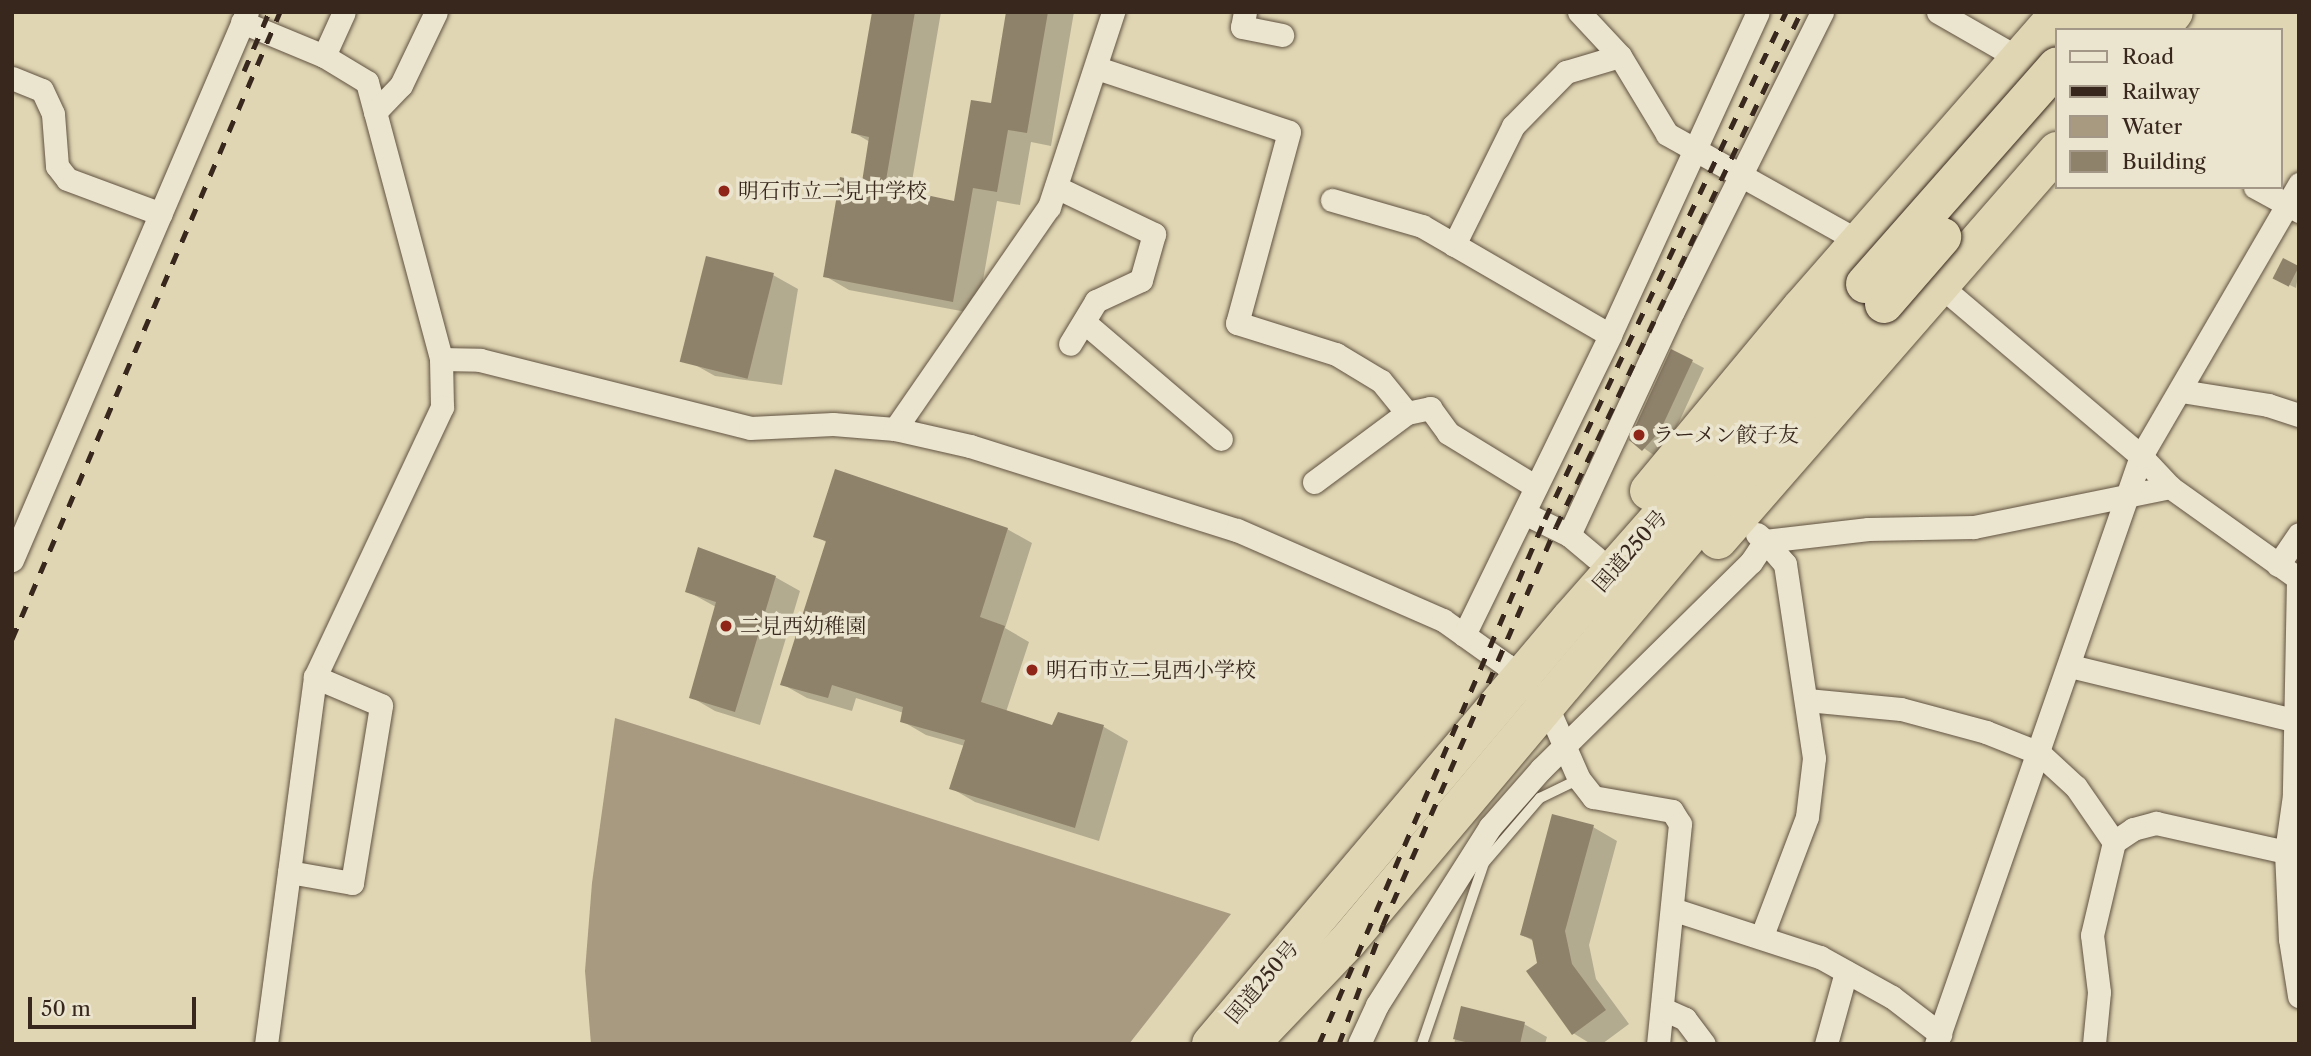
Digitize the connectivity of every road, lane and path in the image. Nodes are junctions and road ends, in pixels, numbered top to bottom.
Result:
1 (344, 12) edge
2 (436, 12) edge
3 (1112, 12) edge
4 (1245, 12) edge
5 (1579, 12) edge
6 (1758, 12) edge
7 (1822, 12) edge
8 (1938, 12) edge
9 (2060, 12) edge
10 (2103, 12) edge
11 (2134, 12) edge
12 (2174, 12) edge
13 (245, 17) edge
14 (2090, 28) edge
15 (2121, 28) edge
16 (2161, 28) edge
17 (1282, 35) dead end
18 (1620, 56) junction
19 (324, 57) junction
20 (2039, 63) edge
21 (1097, 68) junction
22 (12, 78) edge
23 (2056, 78) edge
24 (2056, 103) edge
25 (374, 112) junction
26 (1695, 151) junction
27 (2056, 152) edge
28 (1741, 177) junction
29 (2299, 184) edge
30 (1056, 187) junction
31 (2259, 189) edge
32 (1332, 200) dead end
33 (2293, 208) edge
34 (161, 214) junction
35 (1860, 242) junction
36 (1454, 245) junction
37 (1942, 284) junction
38 (1875, 294) junction
39 (1084, 322) junction
40 (1610, 335) junction
41 (1070, 344) dead end
42 (441, 359) junction
43 (2181, 391) junction
44 (1407, 413) junction
45 (2299, 415) edge
46 (895, 429) junction
47 (1221, 439) dead end
48 (2141, 456) junction
49 (1314, 482) dead end
50 (1536, 487) junction
51 (2170, 487) junction
52 (2130, 497) junction
53 (1524, 513) junction
54 (19, 524) edge
55 (1752, 529) junction
56 (2299, 534) edge
57 (1582, 546) junction
58 (12, 560) edge
59 (2278, 565) junction
60 (2298, 579) edge
61 (1571, 618) junction
62 (1464, 635) junction
63 (2070, 666) junction
64 (316, 677) junction
65 (1532, 692) junction
66 (1807, 700) junction
67 (2297, 721) edge
68 (1564, 747) junction
69 (2039, 753) junction
70 (1579, 779) junction
71 (2114, 842) junction
72 (2292, 853) edge
73 (289, 872) junction
74 (1672, 909) junction
75 (1761, 938) junction
76 (1846, 972) junction
77 (2299, 996) edge
78 (1663, 1009) junction
79 (1938, 1039) edge
80 (266, 1044) edge
81 (1211, 1044) edge
82 (1250, 1044) edge
83 (1359, 1044) edge
84 (1422, 1044) edge
85 (1658, 1044) edge
86 (1704, 1044) edge
87 (1826, 1044) edge
88 (2094, 1044) edge

1 - 19 street
2 - 25 street
3 - 21 street
4 - 17 street
5 - 18 street
6 - 26 street
7 - 28 street
8 - 20 street
9 - 20 highway
10 - 14 highway
11 - 15 highway
12 - 16 highway
13 - 19 street
13 - 34 street
18 - 26 street
18 - 36 street
19 - 25 street
20 - 23 street
20 - 35 highway
20 - 38 highway, 国道250号, bridge
21 - 30 street
21 - 44 street
22 - 34 street
24 - 38 highway, 国道250号, bridge
25 - 42 street
26 - 28 street
26 - 40 street
27 - 37 highway
28 - 35 street
28 - 57 street
29 - 33 street
30 - 39 street
30 - 46 street
31 - 33 street
32 - 36 street
33 - 43 street
34 - 54 street
35 - 37 street
35 - 57 highway
36 - 40 street
37 - 48 street
37 - 55 highway
38 - 61 highway, 国道250号
38 - 65 highway, 国道250号
39 - 41 street
39 - 47 street
40 - 50 street
42 - 46 street
42 - 64 street
43 - 45 street
43 - 48 street
44 - 49 street
44 - 50 street
46 - 62 street
48 - 51 street
48 - 52 street
50 - 53 street
51 - 52 street
51 - 59 street
52 - 55 street
52 - 63 street
53 - 57 street
53 - 62 street
54 - 58 street
55 - 65 highway
55 - 66 street
55 - 68 street
56 - 59 street
57 - 61 highway
59 - 60 street
60 - 67 street
61 - 65 highway, 国道250号
62 - 65 street
63 - 67 street
63 - 69 street
64 - 73 street
64 - 73 street
65 - 68 street
65 - 81 highway, 国道250号
65 - 82 highway, 国道250号
66 - 69 street
66 - 75 street
67 - 72 street
68 - 70 street
68 - 83 street
69 - 71 street
69 - 79 street
70 - 74 street
70 - 84 lane
71 - 72 street
71 - 88 street
72 - 77 street
73 - 80 street
74 - 75 street
74 - 78 street
75 - 76 street
76 - 79 street
76 - 87 street
78 - 85 street
78 - 86 street

